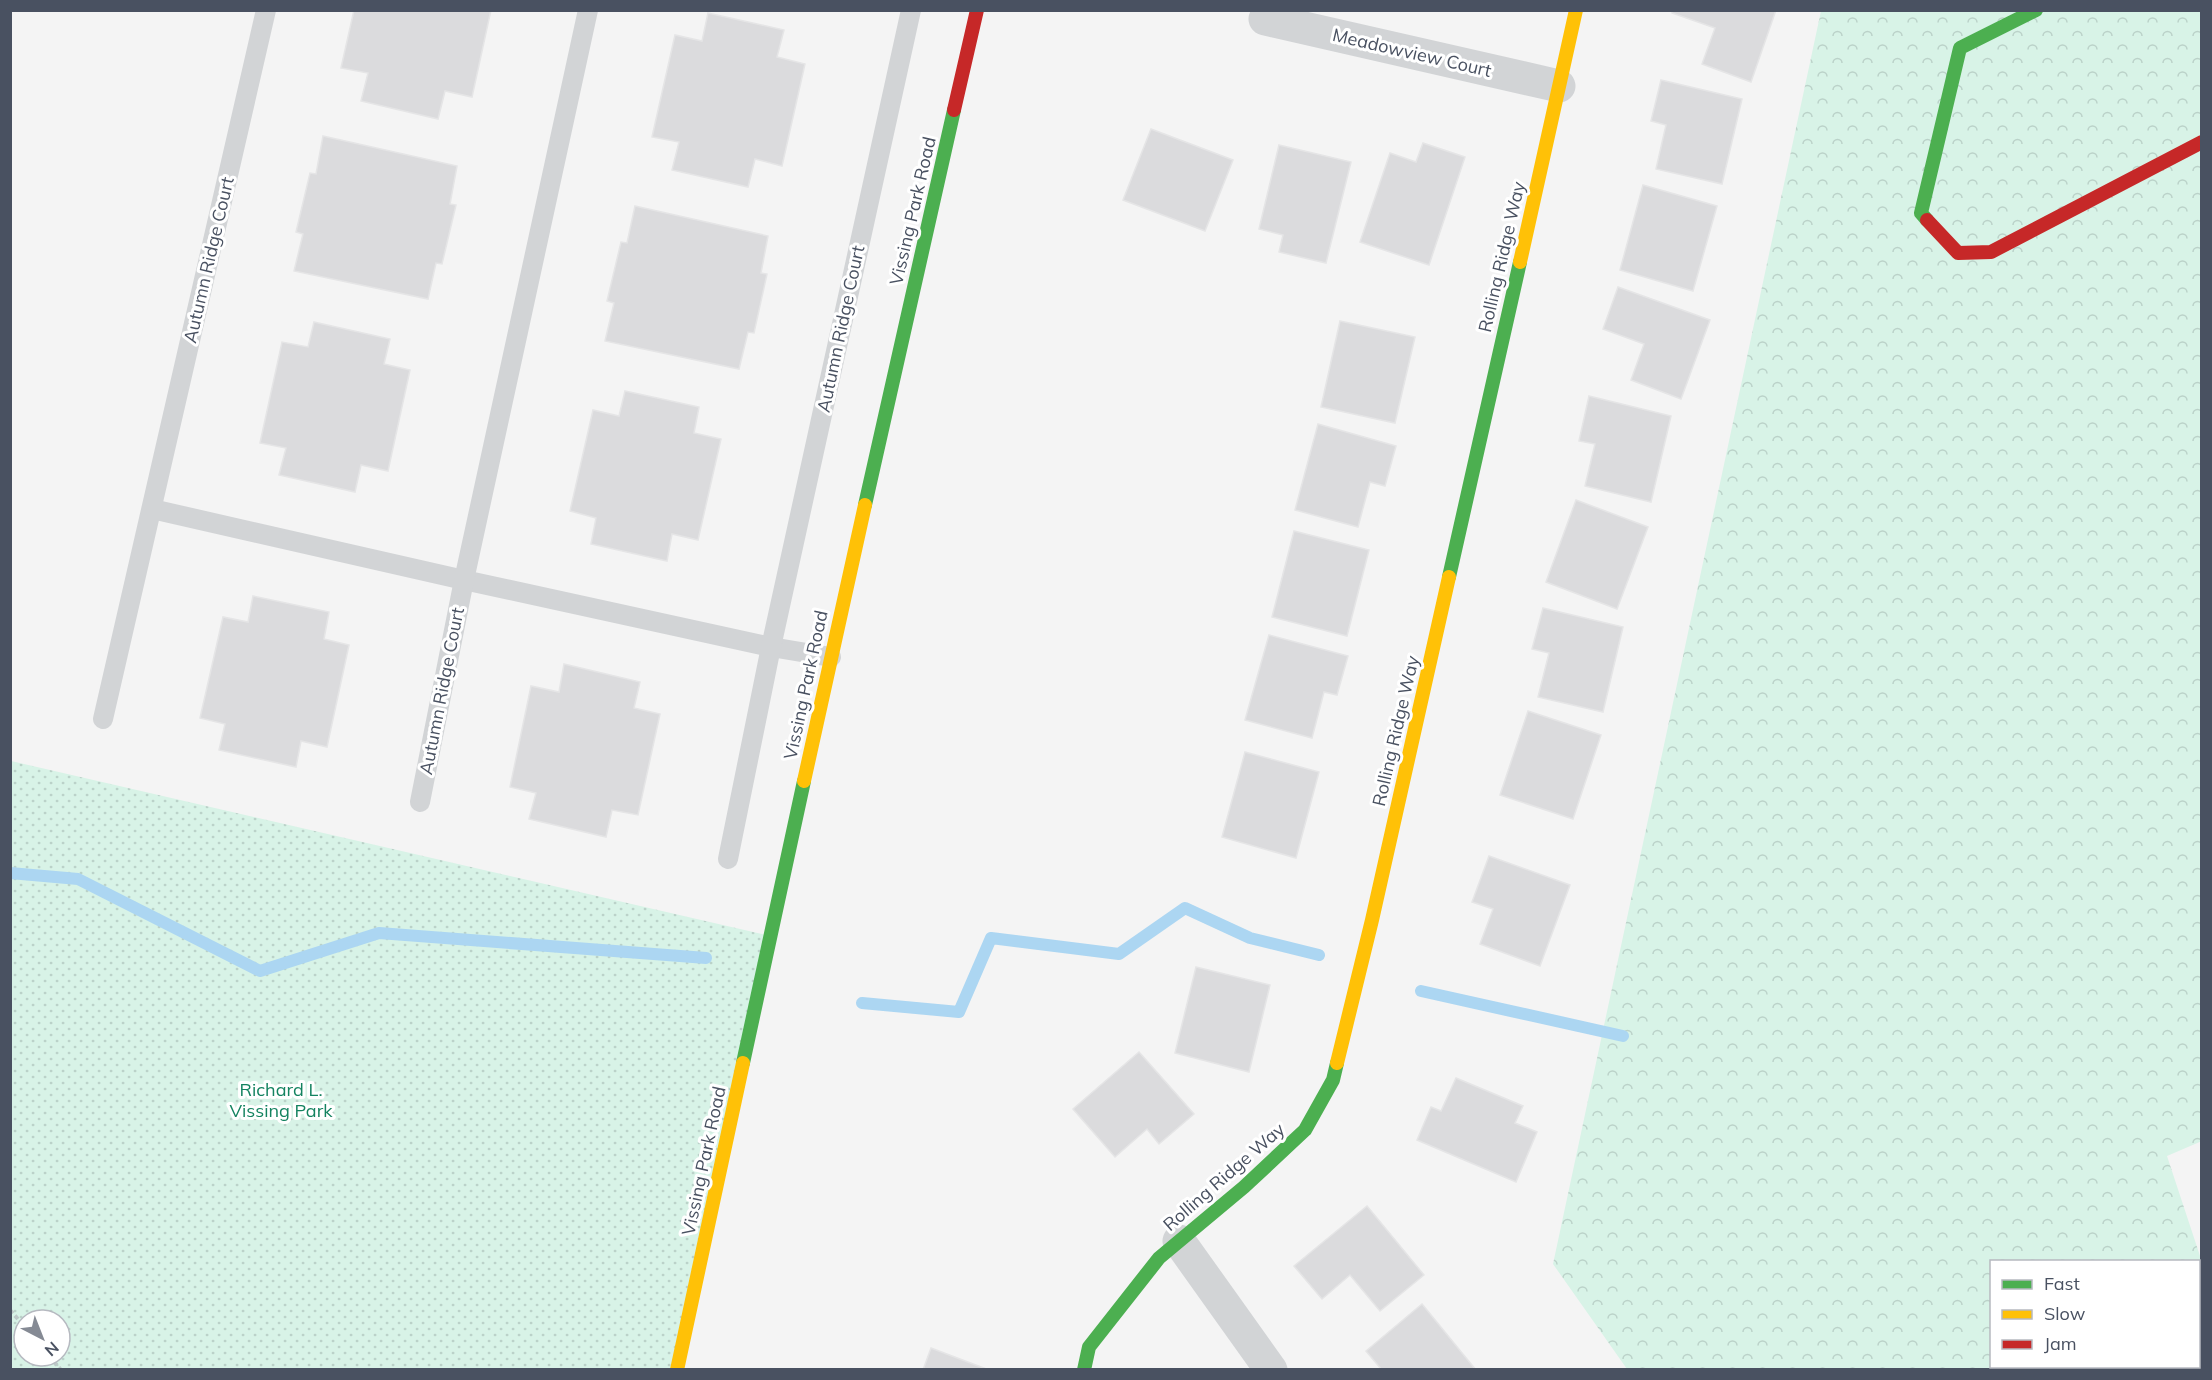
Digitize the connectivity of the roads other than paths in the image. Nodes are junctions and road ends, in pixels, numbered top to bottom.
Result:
1 (266, 10) edge
2 (588, 10) edge
3 (911, 10) edge
4 (977, 10) edge
5 (1576, 10) edge
6 (2036, 10) edge
7 (1265, 19) dead end
8 (1559, 86) junction
9 (2202, 142) edge
10 (152, 510) junction
11 (464, 580) junction
12 (771, 647) junction
13 (831, 657) junction
14 (103, 719) dead end
15 (420, 802) dead end
16 (728, 860) dead end
17 (1179, 1240) junction
18 (677, 1370) edge
19 (1084, 1370) edge
20 (1272, 1370) edge

1 - 10 lane, Autumn Ridge Court
2 - 11 lane, Autumn Ridge Court
3 - 12 lane, Autumn Ridge Court
4 - 13 street, Vissing Park Road
5 - 8 street, Rolling Ridge Way
6 - 9 street
7 - 8 street, Meadowview Court
8 - 17 street, Rolling Ridge Way
10 - 11 lane
10 - 14 lane, Autumn Ridge Court
11 - 12 lane
11 - 15 lane, Autumn Ridge Court
12 - 13 lane
12 - 16 lane, Autumn Ridge Court
13 - 18 street, Vissing Park Road
17 - 19 street, Rolling Ridge Way
17 - 20 street

